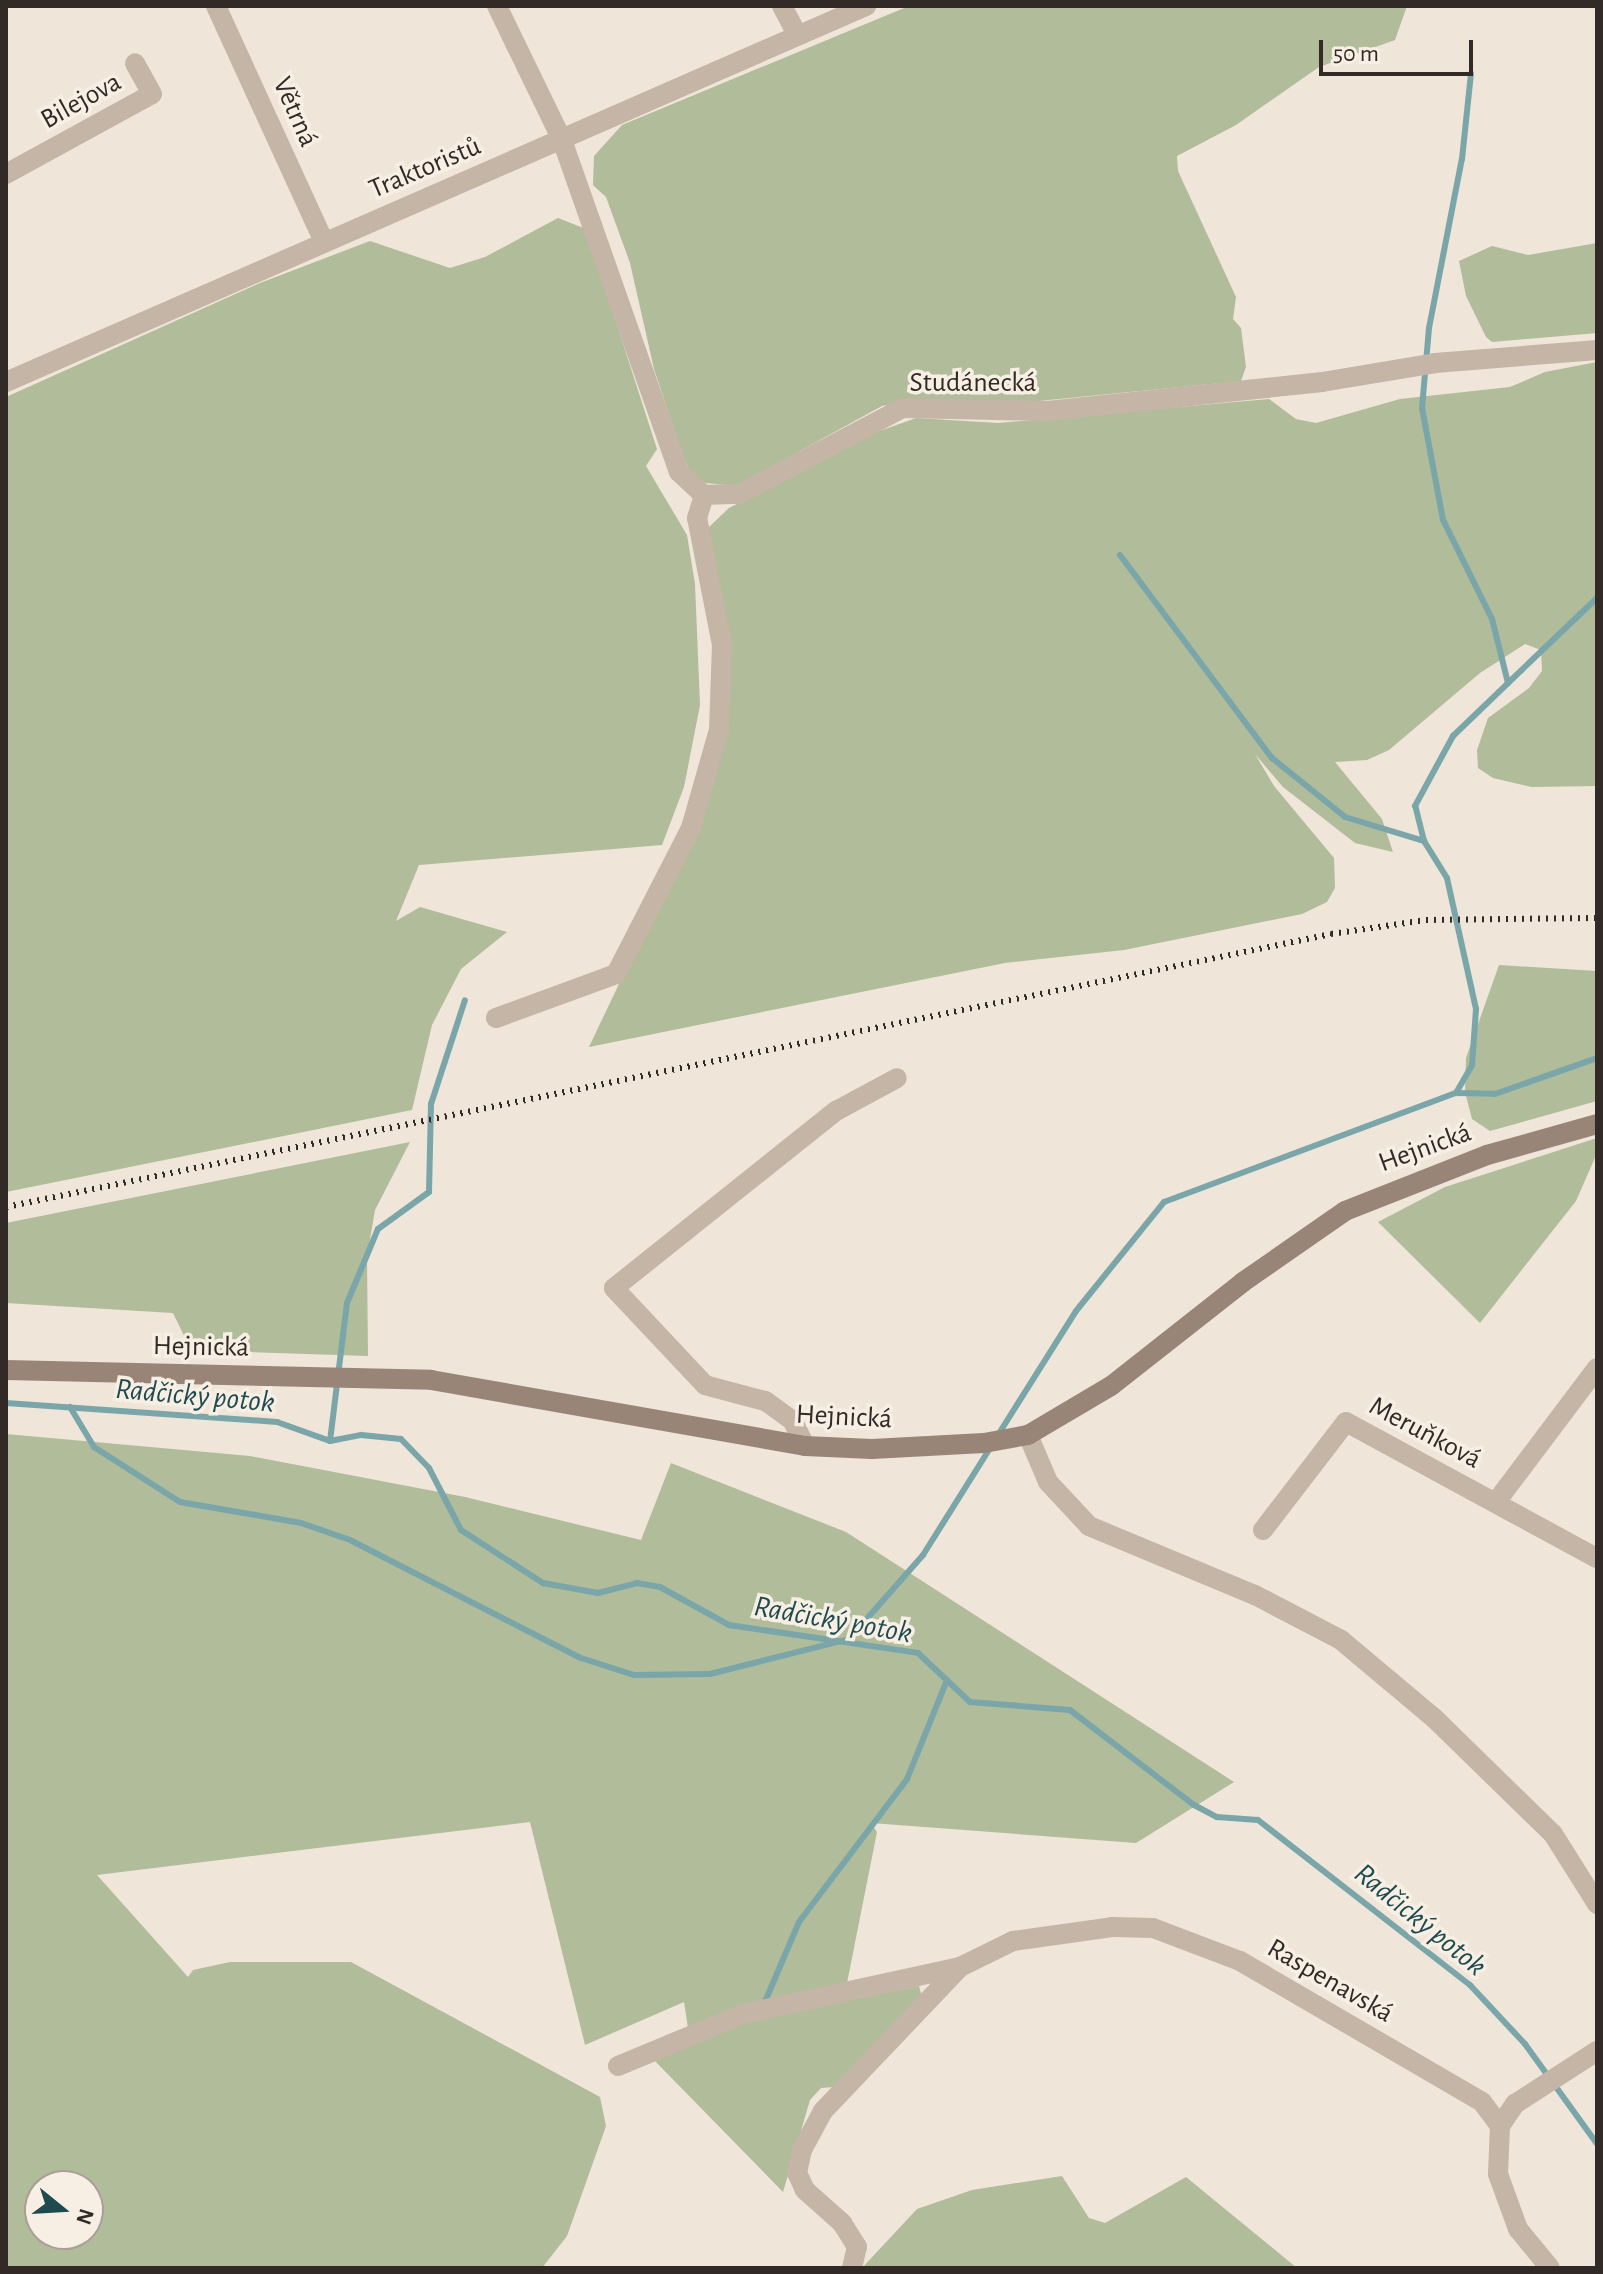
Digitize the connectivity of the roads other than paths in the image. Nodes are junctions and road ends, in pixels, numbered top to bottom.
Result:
1 (216, 6) edge
2 (497, 6) edge
3 (782, 6) edge
4 (866, 6) edge
5 (797, 34) junction
6 (135, 63) dead end
7 (562, 140) junction
8 (6, 174) edge
9 (324, 242) junction
10 (1597, 350) edge
11 (6, 382) edge
12 (704, 495) junction
13 (496, 1018) dead end
14 (897, 1078) dead end
15 (1597, 1124) edge
16 (1597, 1368) edge
17 (6, 1370) edge
18 (1028, 1435) junction
19 (805, 1446) junction
20 (1496, 1502) junction
21 (1263, 1530) dead end
22 (1597, 1558) edge
23 (1597, 1904) edge
24 (960, 1967) junction
25 (1597, 2051) edge
26 (618, 2066) dead end
27 (1500, 2126) junction
28 (852, 2268) edge
29 (1550, 2268) edge

1 - 9 street, Větrná
2 - 7 street
3 - 5 street
4 - 5 street, Traktoristů
5 - 7 street, Traktoristů
6 - 8 street, Bilejova
7 - 9 street, Traktoristů
7 - 12 street
9 - 11 street, Traktoristů
10 - 12 street, Studánecká
12 - 13 street
14 - 19 street
15 - 18 main road, Hejnická
16 - 20 street
17 - 19 main road, Hejnická
18 - 19 main road, Hejnická
18 - 23 street
20 - 21 street, Meruňková
20 - 22 street, Meruňková
24 - 26 street, Raspenavská
24 - 27 street, Raspenavská
24 - 28 street, Raspenavská
25 - 27 street
27 - 29 street

